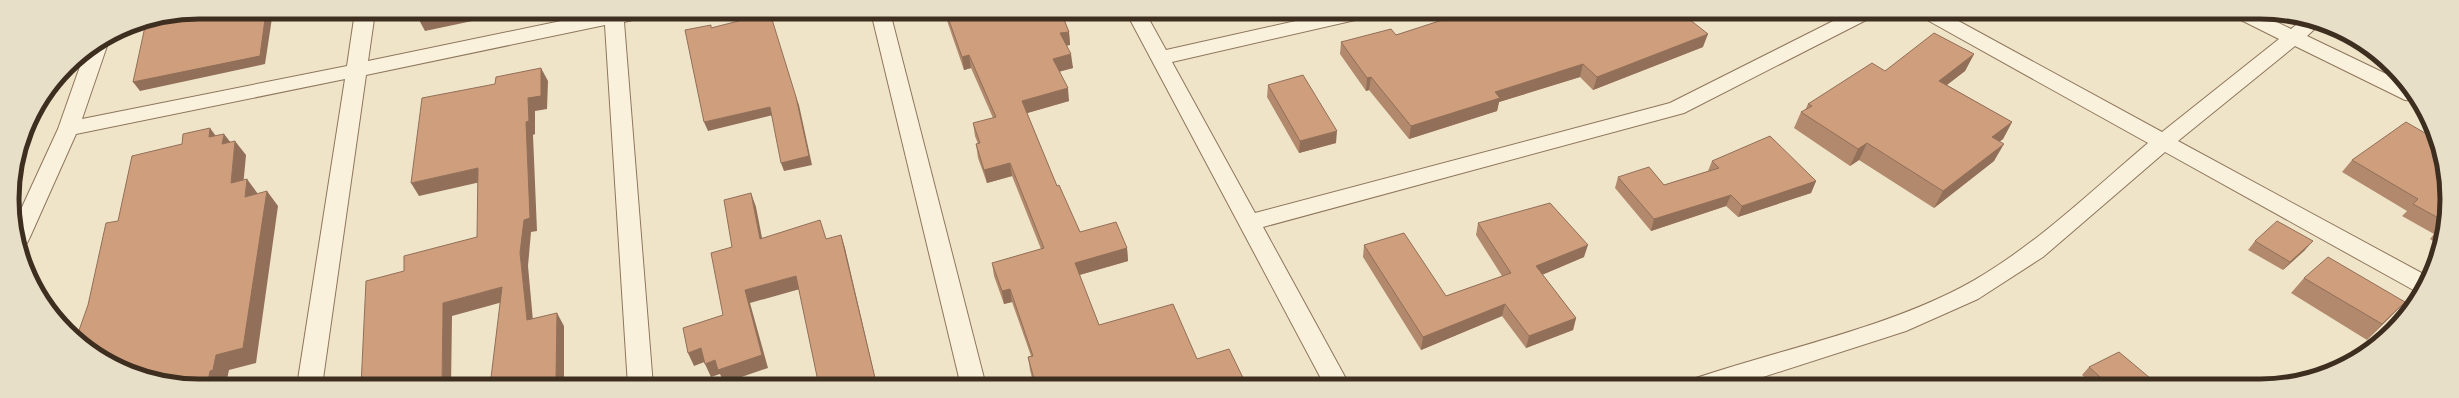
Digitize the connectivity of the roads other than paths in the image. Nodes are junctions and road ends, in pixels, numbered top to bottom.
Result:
1 (364, 19) edge
2 (596, 19) edge
3 (614, 19) edge
4 (882, 19) edge
5 (1138, 19) edge
6 (1333, 19) edge
7 (1853, 19) edge
8 (1940, 19) edge
9 (2254, 19) edge
10 (2308, 25) edge
11 (2293, 38) junction
12 (95, 52) edge
13 (1160, 58) junction
14 (355, 71) junction
15 (2405, 92) edge
16 (68, 129) junction
17 (2163, 142) junction
18 (1251, 222) junction
19 (22, 231) edge
20 (2419, 283) edge
21 (310, 379) edge
22 (640, 379) edge
23 (972, 379) edge
24 (1334, 379) edge
25 (1724, 379) edge

1 - 14 street
2 - 14 street
3 - 22 street
4 - 23 street
5 - 13 street
6 - 13 street
7 - 18 street
8 - 17 street
9 - 11 street
10 - 11 street
11 - 15 street
11 - 17 street
12 - 16 street
13 - 18 street
14 - 16 street
14 - 21 street
16 - 19 street
17 - 20 street
17 - 25 street
18 - 24 street

